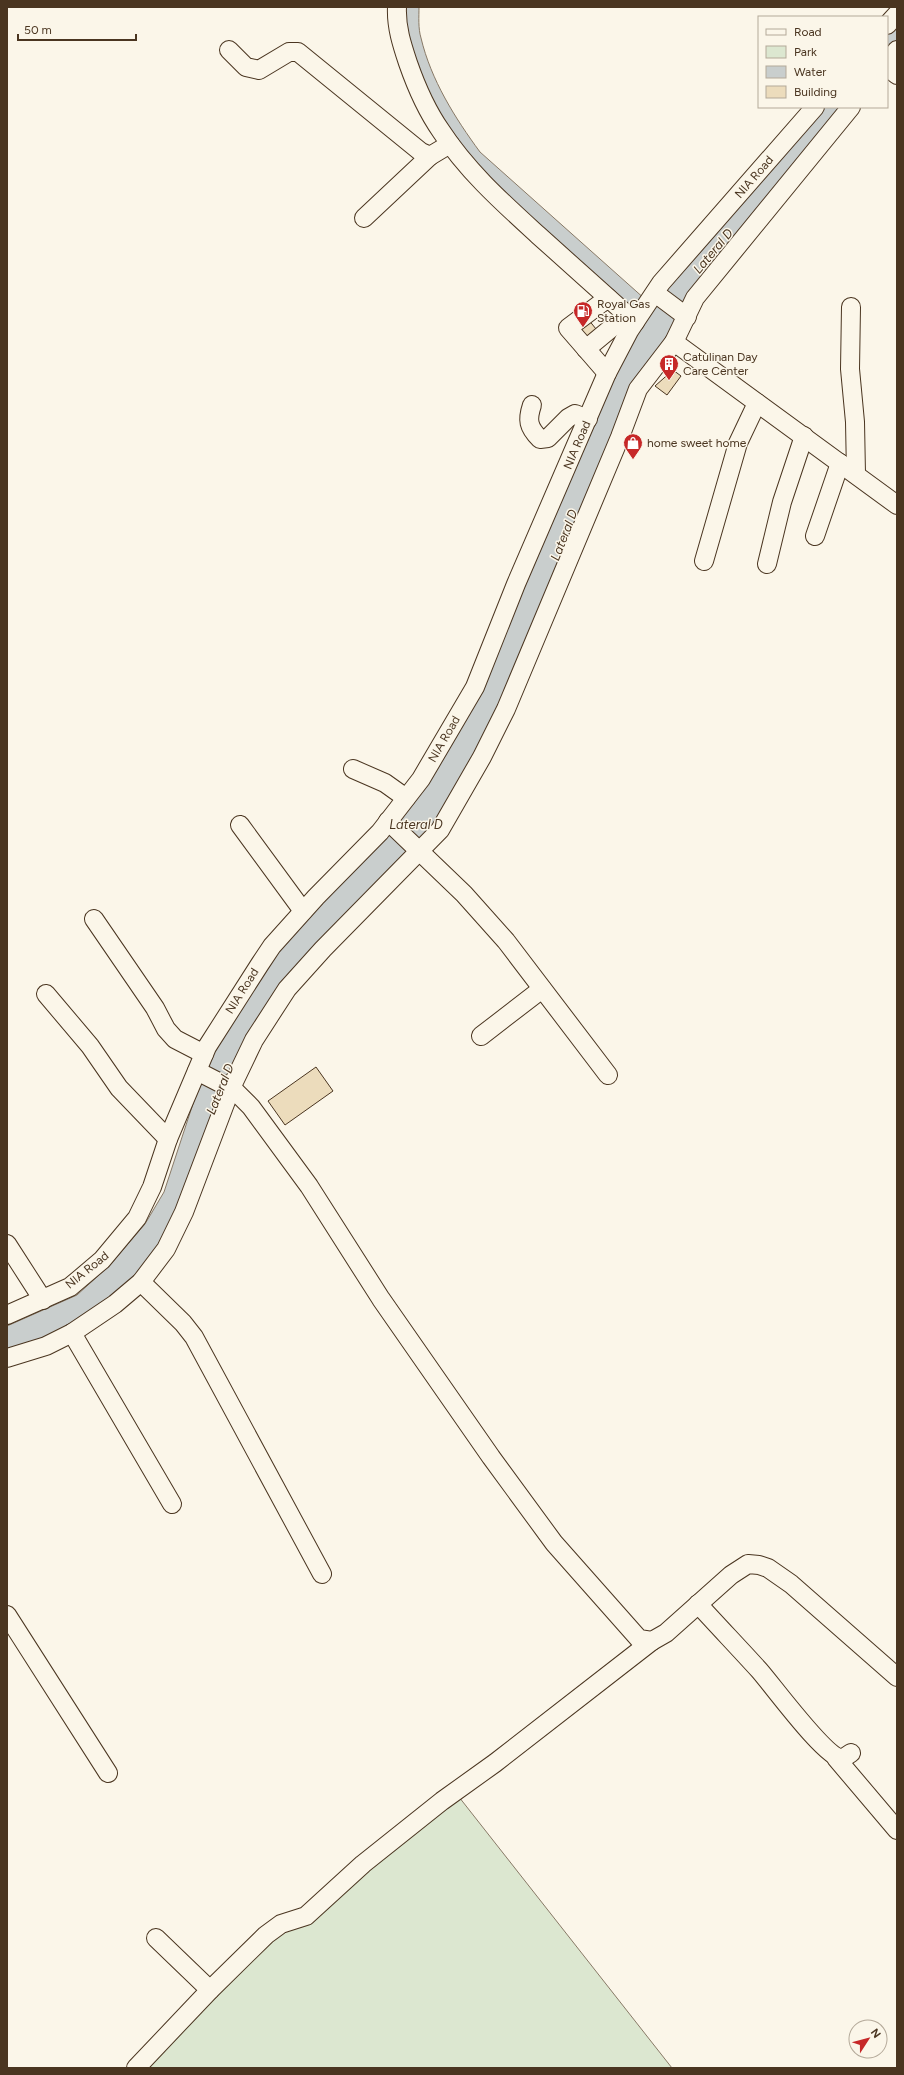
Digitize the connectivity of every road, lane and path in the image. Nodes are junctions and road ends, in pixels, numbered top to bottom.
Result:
1 (397, 7) edge
2 (897, 14) edge
3 (888, 24) edge
4 (229, 50) dead end
5 (897, 50) edge
6 (888, 61) edge
7 (888, 68) edge
8 (897, 75) edge
9 (814, 108) edge
10 (850, 108) edge
11 (450, 144) junction
12 (430, 156) junction
13 (364, 218) dead end
14 (608, 298) junction
15 (851, 306) dead end
16 (644, 308) junction
17 (587, 314) junction
18 (684, 314) junction
19 (603, 334) junction
20 (674, 342) junction
21 (586, 349) junction
22 (617, 353) junction
23 (607, 373) junction
24 (757, 403) junction
25 (532, 405) dead end
26 (588, 419) junction
27 (804, 436) junction
28 (840, 462) junction
29 (856, 474) junction
30 (897, 505) edge
31 (815, 536) dead end
32 (704, 561) dead end
33 (768, 564) dead end
34 (353, 769) dead end
35 (406, 798) junction
36 (391, 824) junction
37 (240, 825) dead end
38 (420, 852) junction
39 (304, 911) junction
40 (94, 918) dead end
41 (542, 989) junction
42 (46, 994) dead end
43 (481, 1036) dead end
44 (204, 1054) junction
45 (200, 1073) junction
46 (608, 1075) dead end
47 (229, 1087) junction
48 (168, 1140) junction
49 (7, 1244) edge
50 (141, 1282) junction
51 (43, 1300) junction
52 (7, 1315) edge
53 (72, 1333) junction
54 (7, 1358) edge
55 (172, 1504) dead end
56 (322, 1574) dead end
57 (698, 1604) junction
58 (7, 1615) edge
59 (652, 1641) junction
60 (897, 1677) edge
61 (108, 1773) dead end
62 (897, 1830) edge
63 (156, 1938) dead end
64 (210, 1990) junction
65 (136, 2068) edge

1 - 11 street
2 - 3 street
4 - 12 street
5 - 6 street
7 - 8 street
9 - 16 street, NIA Road
10 - 18 street
11 - 12 street
11 - 14 street
12 - 13 street
14 - 16 street
14 - 17 street
15 - 29 street
16 - 18 street
16 - 19 street
16 - 22 street, NIA Road
17 - 19 street
17 - 21 street
18 - 20 street
19 - 21 street
19 - 22 street
20 - 24 street
20 - 38 street
21 - 23 street
22 - 23 street, NIA Road
23 - 26 street, NIA Road
24 - 27 street
24 - 32 street
25 - 26 street
26 - 35 street, NIA Road
27 - 28 street
27 - 33 street
28 - 29 street
28 - 31 street
29 - 30 street
34 - 35 street
35 - 36 street, NIA Road
36 - 38 street
36 - 39 street, NIA Road
37 - 39 street
38 - 41 street
38 - 47 street
39 - 44 street, NIA Road
40 - 44 street
41 - 43 street
41 - 46 street
42 - 48 street
44 - 45 street, NIA Road
45 - 47 street
45 - 48 street, NIA Road
47 - 50 street
47 - 59 street
48 - 51 street, NIA Road
49 - 51 street
50 - 53 street
50 - 56 street
51 - 52 street, NIA Road
53 - 54 street
53 - 55 street
57 - 59 street
57 - 60 street
57 - 62 street
58 - 61 street
59 - 64 street
63 - 64 street
64 - 65 street

